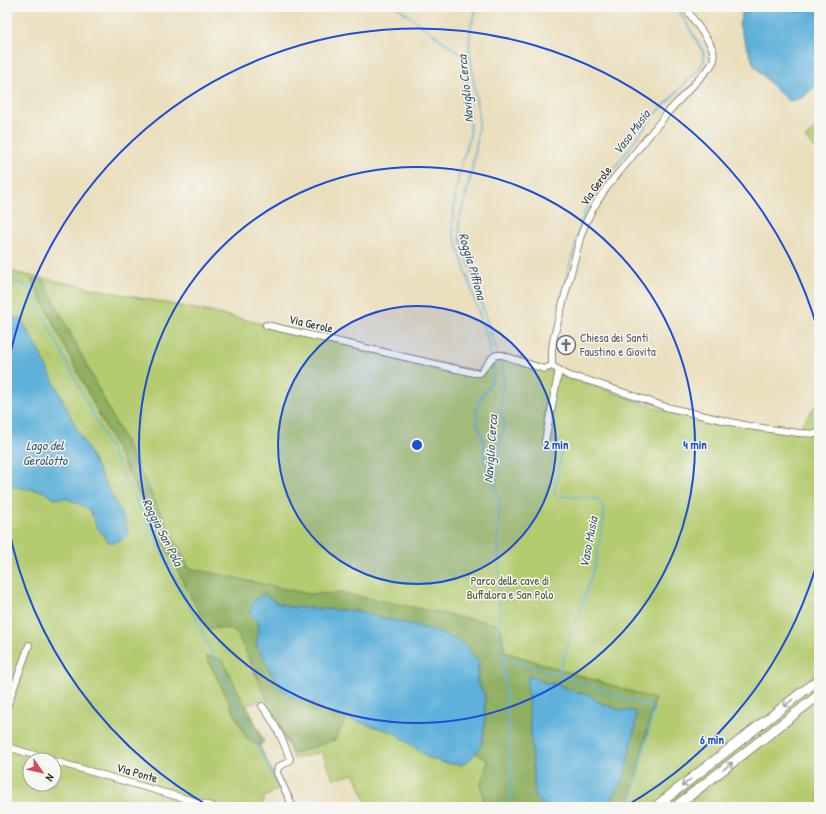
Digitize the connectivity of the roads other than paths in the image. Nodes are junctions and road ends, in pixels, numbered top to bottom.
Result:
1 (685, 7) edge
2 (266, 325) dead end
3 (552, 366) junction
4 (559, 370) junction
5 (819, 434) edge
6 (545, 441) dead end
7 (29, 645) dead end
8 (819, 679) edge
9 (819, 695) edge
10 (262, 706) dead end
11 (7, 707) edge
12 (7, 747) edge
13 (25, 752) edge
14 (62, 763) edge
15 (214, 807) edge
16 (293, 807) edge
17 (655, 807) edge
18 (675, 807) edge

1 - 3 street, Via Gerole
2 - 3 street, Via Gerole
3 - 4 street, Via Gerole
4 - 5 street, Via Gerole
4 - 6 street
7 - 11 street
8 -> 17 highway
18 -> 9 highway
10 - 16 street
12 - 13 street, Via Ponte
14 - 15 street, Via Ponte

